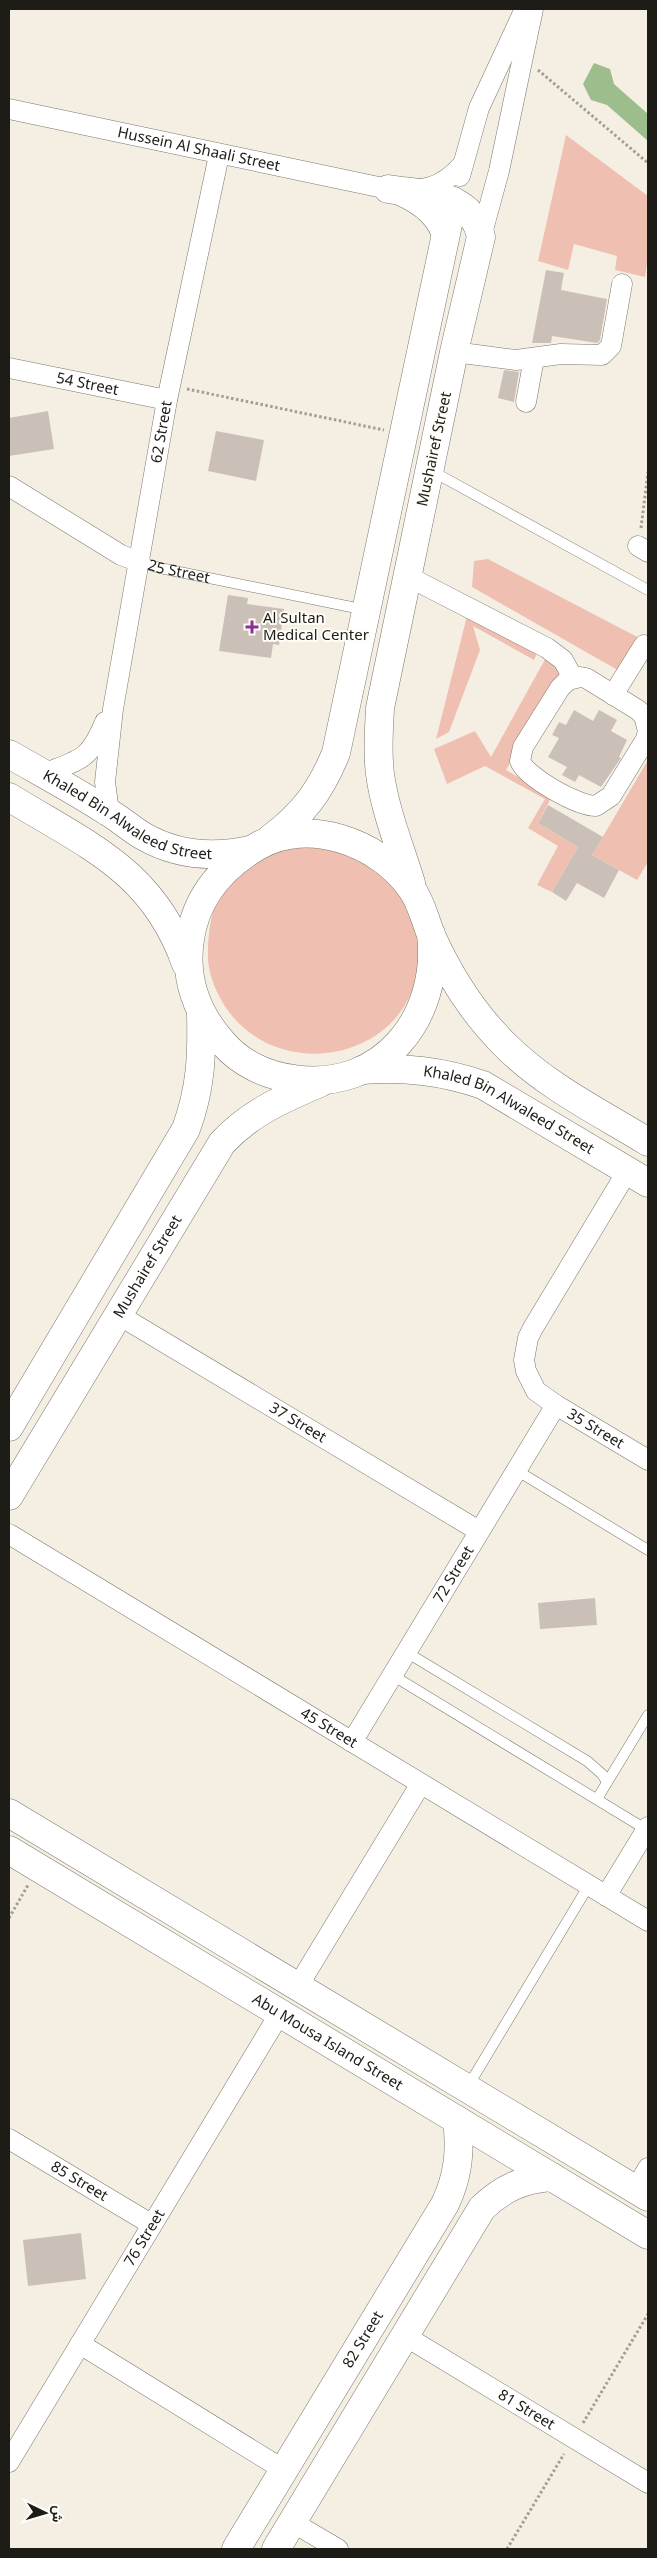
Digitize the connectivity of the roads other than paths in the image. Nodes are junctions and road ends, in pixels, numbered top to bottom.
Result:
1 (525, 9) edge
2 (533, 9) edge
3 (9, 109) edge
4 (219, 155) junction
5 (463, 164) junction
6 (388, 190) junction
7 (453, 201) junction
8 (481, 237) junction
9 (444, 243) junction
10 (622, 284) dead end
11 (454, 352) junction
12 (534, 358) junction
13 (9, 368) edge
14 (168, 393) junction
15 (526, 402) dead end
16 (430, 469) junction
17 (9, 486) edge
18 (140, 562) junction
19 (407, 576) junction
20 (648, 590) edge
21 (367, 610) junction
22 (644, 645) dead end
23 (573, 678) junction
24 (613, 695) junction
25 (113, 709) junction
26 (9, 754) edge
27 (43, 774) junction
28 (9, 798) edge
29 (109, 812) junction
30 (261, 844) junction
31 (412, 889) junction
32 (431, 934) junction
33 (188, 970) junction
34 (201, 1014) junction
35 (361, 1070) junction
36 (327, 1080) junction
37 (648, 1142) edge
38 (638, 1177) edge
39 (117, 1314) junction
40 (550, 1401) junction
41 (9, 1427) edge
42 (648, 1460) edge
43 (516, 1470) junction
44 (9, 1496) edge
45 (479, 1531) junction
46 (9, 1534) edge
47 (648, 1550) edge
48 (406, 1652) junction
49 (392, 1675) junction
50 (648, 1715) edge
51 (352, 1742) junction
52 (607, 1782) junction
53 (420, 1785) junction
54 (597, 1799) junction
55 (9, 1813) edge
56 (647, 1829) edge
57 (9, 1850) edge
58 (81, 1856) junction
59 (65, 1884) junction
60 (589, 1885) junction
61 (606, 1896) junction
62 (648, 1921) edge
63 (298, 1986) junction
64 (280, 2014) junction
65 (467, 2088) junction
66 (457, 2120) junction
67 (9, 2141) edge
68 (552, 2177) junction
69 (644, 2185) edge
70 (151, 2224) junction
71 (648, 2235) edge
72 (424, 2239) junction
73 (451, 2259) junction
74 (405, 2336) junction
75 (80, 2344) junction
76 (9, 2462) edge
77 (284, 2470) junction
78 (648, 2483) edge
79 (292, 2522) junction
80 (236, 2549) edge
81 (276, 2549) edge
82 (338, 2549) edge

1 - 5 street
2 - 8 street, Mushairef Street
3 - 4 street, Hussein Al Shaali Street
4 - 6 street, Hussein Al Shaali Street
4 - 14 street, 62 Street
5 - 6 street, Hussein Al Shaali Street
5 - 7 street
6 - 7 main road
6 - 9 street, Hussein Al Shaali Street
7 - 8 main road
7 - 9 main road
8 - 11 main road, Mushairef Street
9 - 21 main road
10 - 12 street
11 - 12 street
11 - 16 main road, Mushairef Street
12 - 15 street
13 - 14 street, 54 Street
14 - 18 street, 62 Street
16 - 19 main road, Mushairef Street
16 - 20 lane
17 - 18 street, 25 Street
18 - 21 lane, 25 Street
18 - 25 street, 62 Street
19 - 23 street
19 - 31 main road, Mushairef Street
21 - 30 main road
22 - 24 street
23 - 24 street
23 - 24 street
25 - 27 street, 62 Street
25 - 29 street, 62 Street
26 - 27 main road, Khaled Bin Alwaleed Street
27 - 29 main road, Khaled Bin Alwaleed Street
28 - 33 main road
29 - 30 main road, Khaled Bin Alwaleed Street
30 - 31 main road, Khaled Bin Alwaleed Street
30 - 33 main road
31 - 32 main road
32 - 35 main road
32 - 37 main road
33 - 34 main road
34 - 36 main road
34 - 41 main road
35 - 36 main road
35 - 38 main road, Khaled Bin Alwaleed Street
36 - 39 main road, Mushairef Street
38 - 40 street
39 - 44 main road, Mushairef Street
39 - 45 street, 37 Street
40 - 42 street, 35 Street
40 - 43 street, 72 Street
43 - 45 street, 72 Street
43 - 47 lane
45 - 48 street, 72 Street
46 - 51 street, 45 Street
48 - 49 street, 72 Street
48 - 52 lane
49 - 51 street, 72 Street
49 - 54 lane
50 - 52 lane
51 - 53 street, 45 Street
52 - 54 lane
53 - 60 street, 45 Street
53 - 63 street
54 - 56 lane
55 - 58 main road
56 - 61 street
57 - 59 main road, Abu Mousa Island Street
58 - 59 main road
58 - 63 main road
59 - 64 main road, Abu Mousa Island Street
60 - 61 street, 45 Street
60 - 65 lane
61 - 62 street, 45 Street
63 - 65 main road
64 - 66 main road, Abu Mousa Island Street
64 - 70 street, 76 Street
65 - 69 main road
66 - 68 main road, Abu Mousa Island Street
66 - 72 main road, 82 Street
67 - 70 street, 85 Street
68 - 71 main road, Abu Mousa Island Street
68 - 73 main road
70 - 75 street, 76 Street
72 - 73 main road
72 - 77 main road, 82 Street
73 - 74 main road
74 - 78 street, 81 Street
74 - 79 main road
75 - 76 street, 76 Street
75 - 77 street
77 - 80 main road, 82 Street
79 - 81 main road
79 - 82 street

